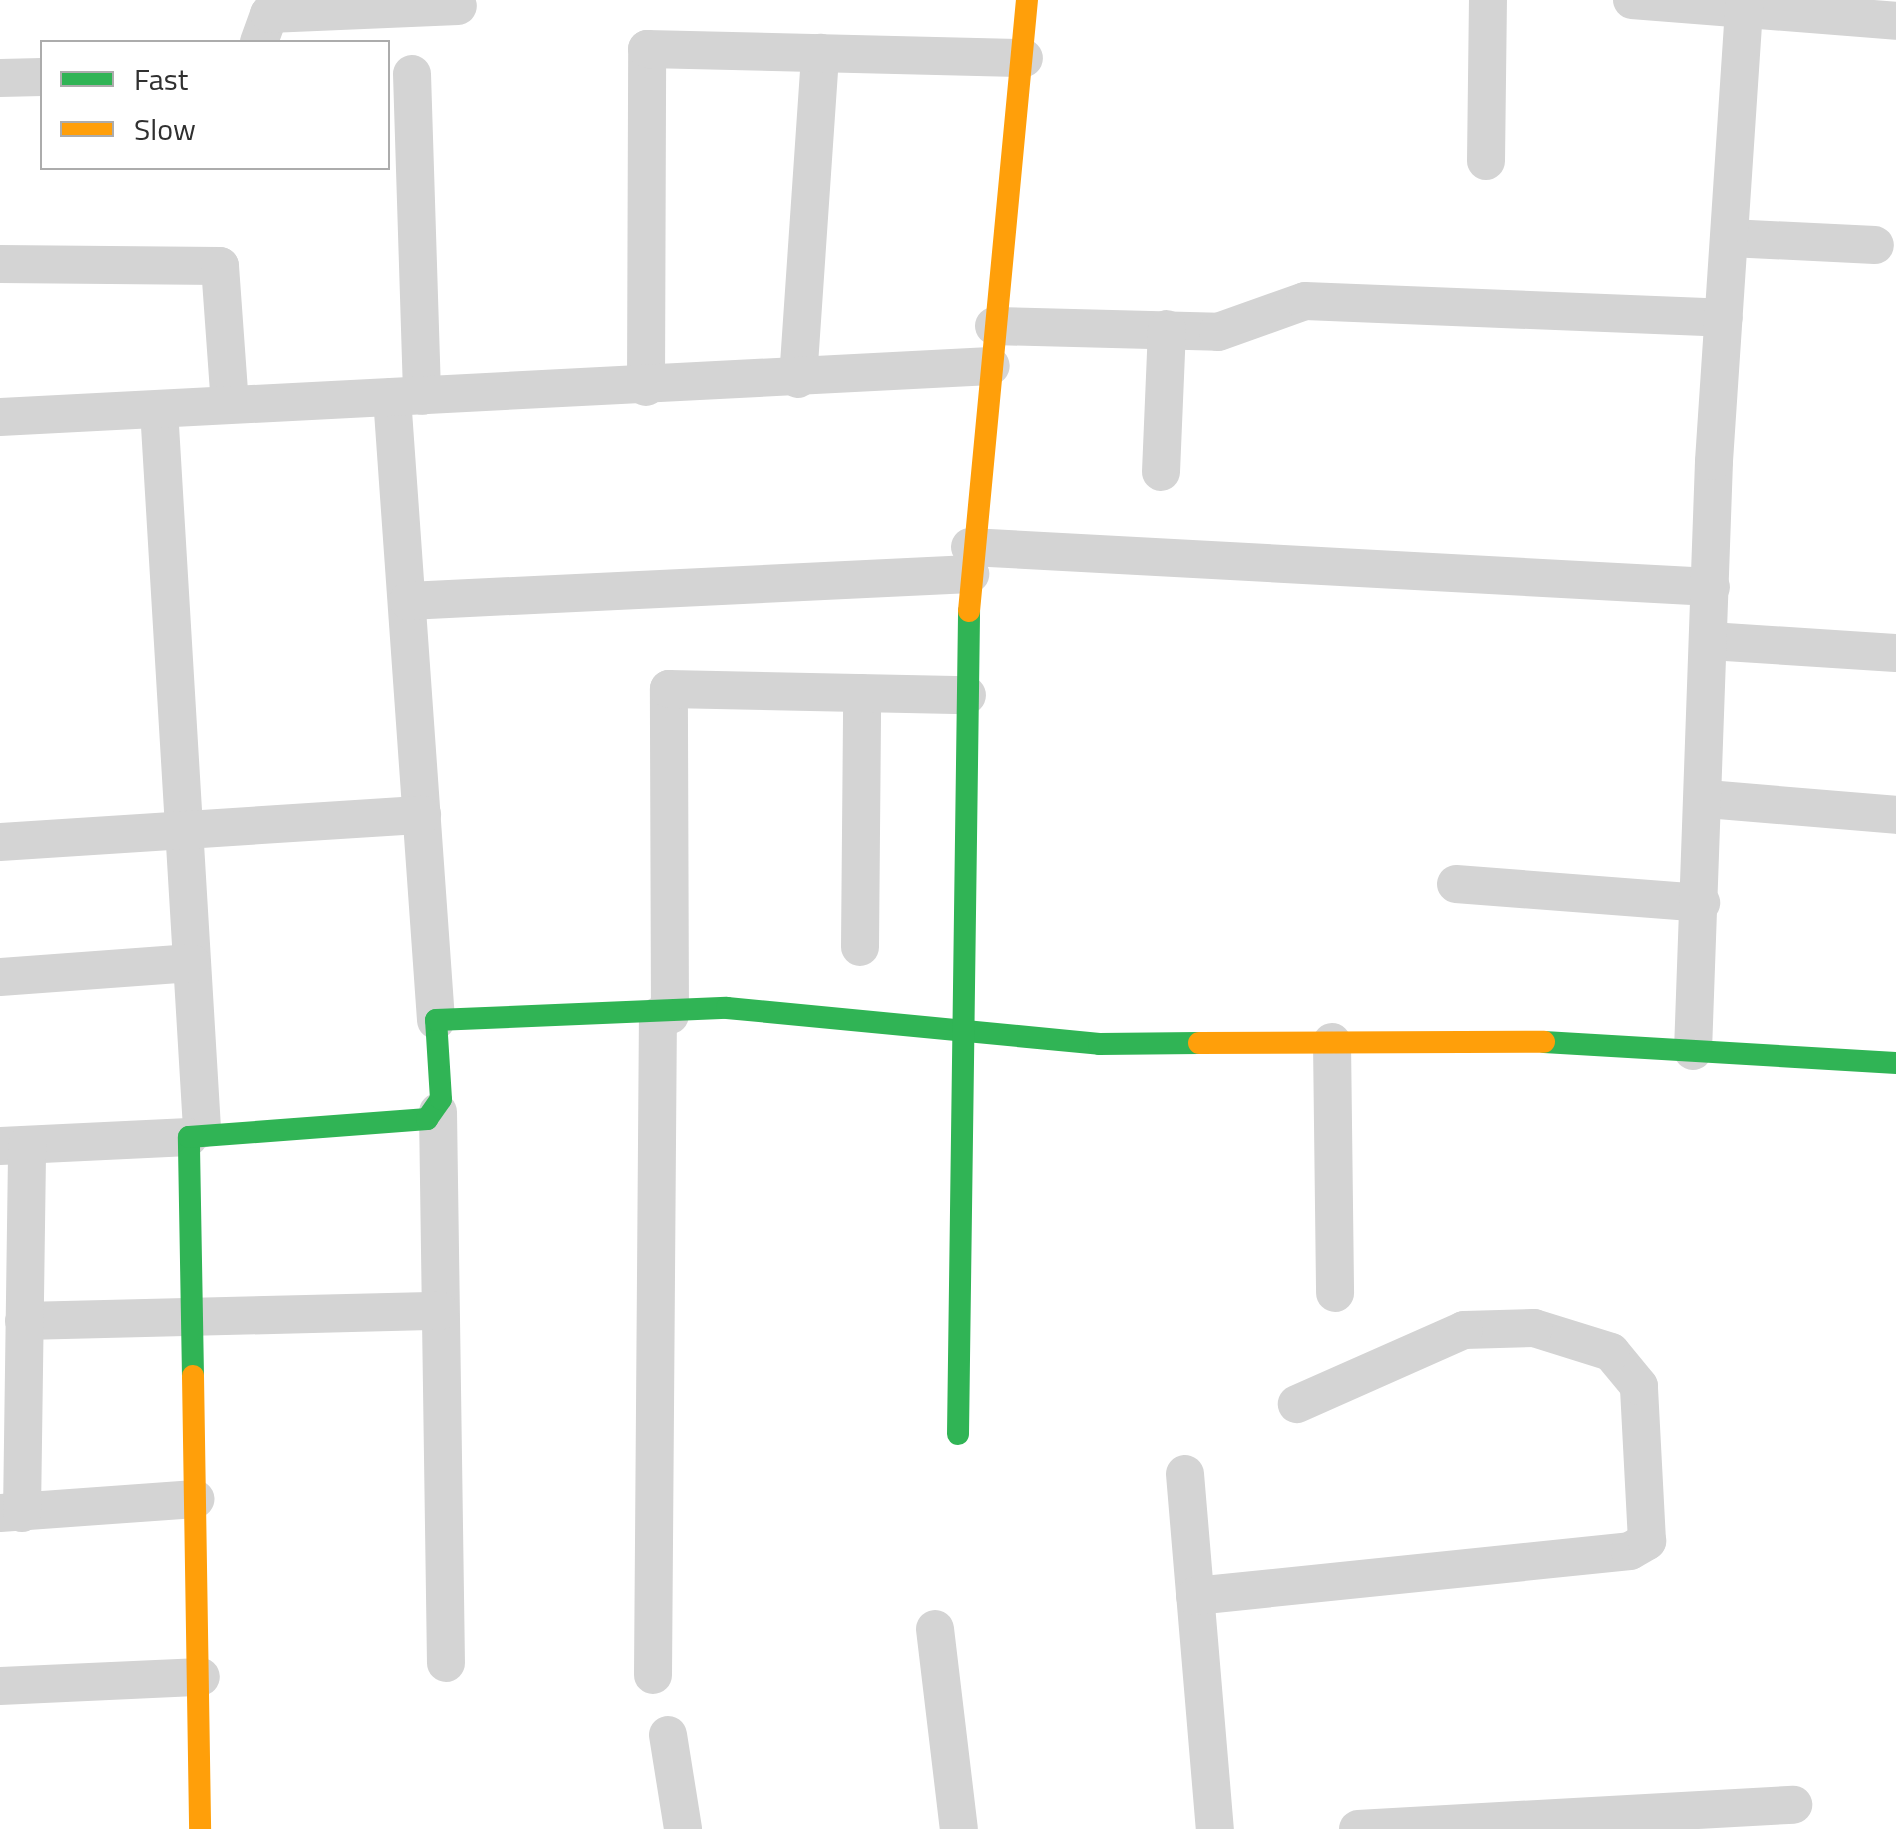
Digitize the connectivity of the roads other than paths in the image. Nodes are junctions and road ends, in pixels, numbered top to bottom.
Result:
1 (1027, 0) edge
2 (1488, 0) edge
3 (1632, 0) edge
4 (1745, 5) edge
5 (458, 6) dead end
6 (1896, 21) edge
7 (259, 40) edge
8 (820, 53) junction
9 (1024, 58) junction
10 (412, 74) dead end
11 (0, 78) edge
12 (40, 78) edge
13 (1486, 160) dead end
14 (1730, 238) junction
15 (1875, 245) dead end
16 (0, 264) edge
17 (1724, 318) junction
18 (994, 326) junction
19 (1167, 329) junction
20 (992, 366) junction
21 (798, 379) junction
22 (646, 387) junction
23 (407, 396) junction
24 (230, 405) junction
25 (159, 409) junction
26 (0, 417) edge
27 (1161, 472) dead end
28 (970, 561) junction
29 (1711, 587) junction
30 (408, 601) junction
31 (1710, 641) junction
32 (1896, 654) edge
33 (862, 694) junction
34 (967, 695) junction
35 (1707, 799) junction
36 (422, 815) junction
37 (1896, 815) edge
38 (183, 830) junction
39 (0, 842) edge
40 (1456, 884) dead end
41 (1701, 904) junction
42 (860, 947) dead end
43 (191, 963) junction
44 (0, 977) edge
45 (664, 1015) junction
46 (436, 1020) junction
47 (962, 1031) junction
48 (1332, 1042) junction
49 (1693, 1050) junction
50 (1896, 1064) edge
51 (438, 1112) junction
52 (196, 1133) junction
53 (13, 1146) edge
54 (1335, 1293) dead end
55 (440, 1311) junction
56 (193, 1316) junction
57 (24, 1321) junction
58 (1297, 1404) dead end
59 (958, 1434) dead end
60 (1185, 1474) dead end
61 (196, 1499) junction
62 (11, 1513) edge
63 (1195, 1596) junction
64 (935, 1629) dead end
65 (446, 1662) dead end
66 (653, 1676) dead end
67 (201, 1677) junction
68 (0, 1686) edge
69 (668, 1735) dead end
70 (1792, 1804) dead end
71 (201, 1819) edge
72 (683, 1829) edge
73 (960, 1829) edge
74 (1215, 1829) edge
75 (1358, 1829) edge

1 - 9 street
2 - 13 street
3 - 4 street
4 - 6 street
4 - 14 street
5 - 7 street
8 - 9 street
8 - 21 street
8 - 22 street
9 - 18 street
10 - 23 street
11 - 12 street
14 - 15 street
14 - 17 street
16 - 24 street
17 - 19 street
17 - 29 street
18 - 19 street
18 - 20 street
19 - 27 street
20 - 21 street
20 - 28 street
21 - 22 street
22 - 23 street
23 - 24 street
23 - 30 street
24 - 25 street
25 - 26 street
25 - 38 street
28 - 29 street
28 - 30 street
28 - 34 street
29 - 31 street
30 - 36 street
31 - 32 street
31 - 35 street
33 - 34 street
33 - 42 street
33 - 45 street
34 - 47 street
35 - 37 street
35 - 41 street
36 - 38 street
36 - 46 street
38 - 39 street
38 - 43 street
40 - 41 street
41 - 49 street
43 - 44 street
43 - 52 street
45 - 46 street
45 - 47 street
45 - 66 street
46 - 51 street
47 - 48 street
47 - 59 street
48 - 49 street
48 - 54 street
49 - 50 street
51 - 52 street
51 - 55 street
52 - 53 street
52 - 56 street
53 - 57 street
55 - 56 street
55 - 65 street
56 - 57 street
56 - 61 street
57 - 62 street
58 - 63 street
60 - 63 street
61 - 62 street
61 - 67 street
63 - 74 street
64 - 73 street
67 - 68 street
67 - 71 street
69 - 72 street
70 - 75 street

